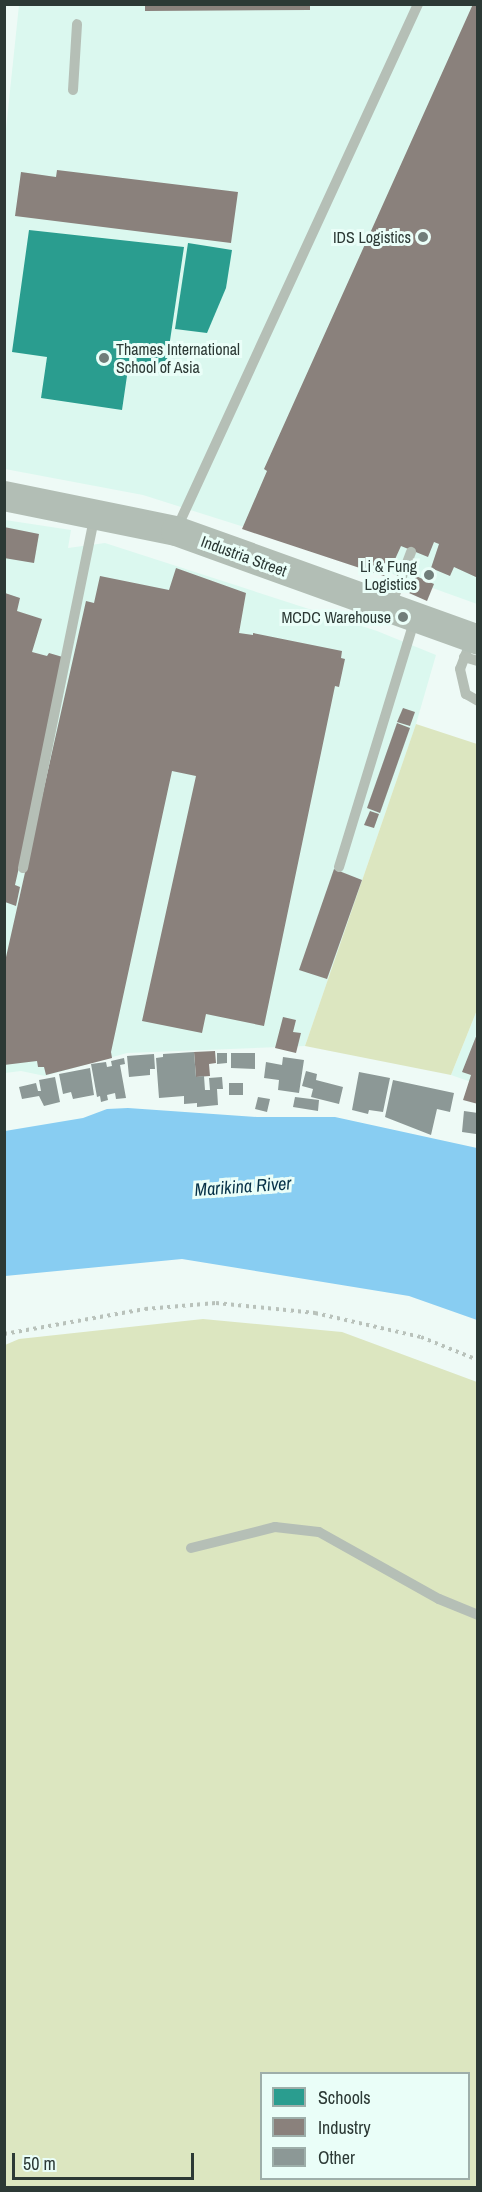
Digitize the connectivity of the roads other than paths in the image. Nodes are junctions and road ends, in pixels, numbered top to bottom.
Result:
1 (418, 4) edge
2 (77, 24) dead end
3 (73, 90) dead end
4 (4, 496) edge
5 (95, 515) junction
6 (176, 531) junction
7 (411, 552) dead end
8 (403, 613) junction
9 (473, 649) edge
10 (477, 701) edge
11 (339, 867) dead end
12 (23, 868) dead end
13 (191, 1548) dead end
14 (477, 1615) edge

1 - 6 lane
2 - 3 lane
4 - 5 street, Industria Street
5 - 6 street, Industria Street
5 - 12 lane
6 - 8 street, Industria Street
7 - 8 lane
8 - 9 street, Industria Street
8 - 11 lane
9 - 10 lane
13 - 14 lane

